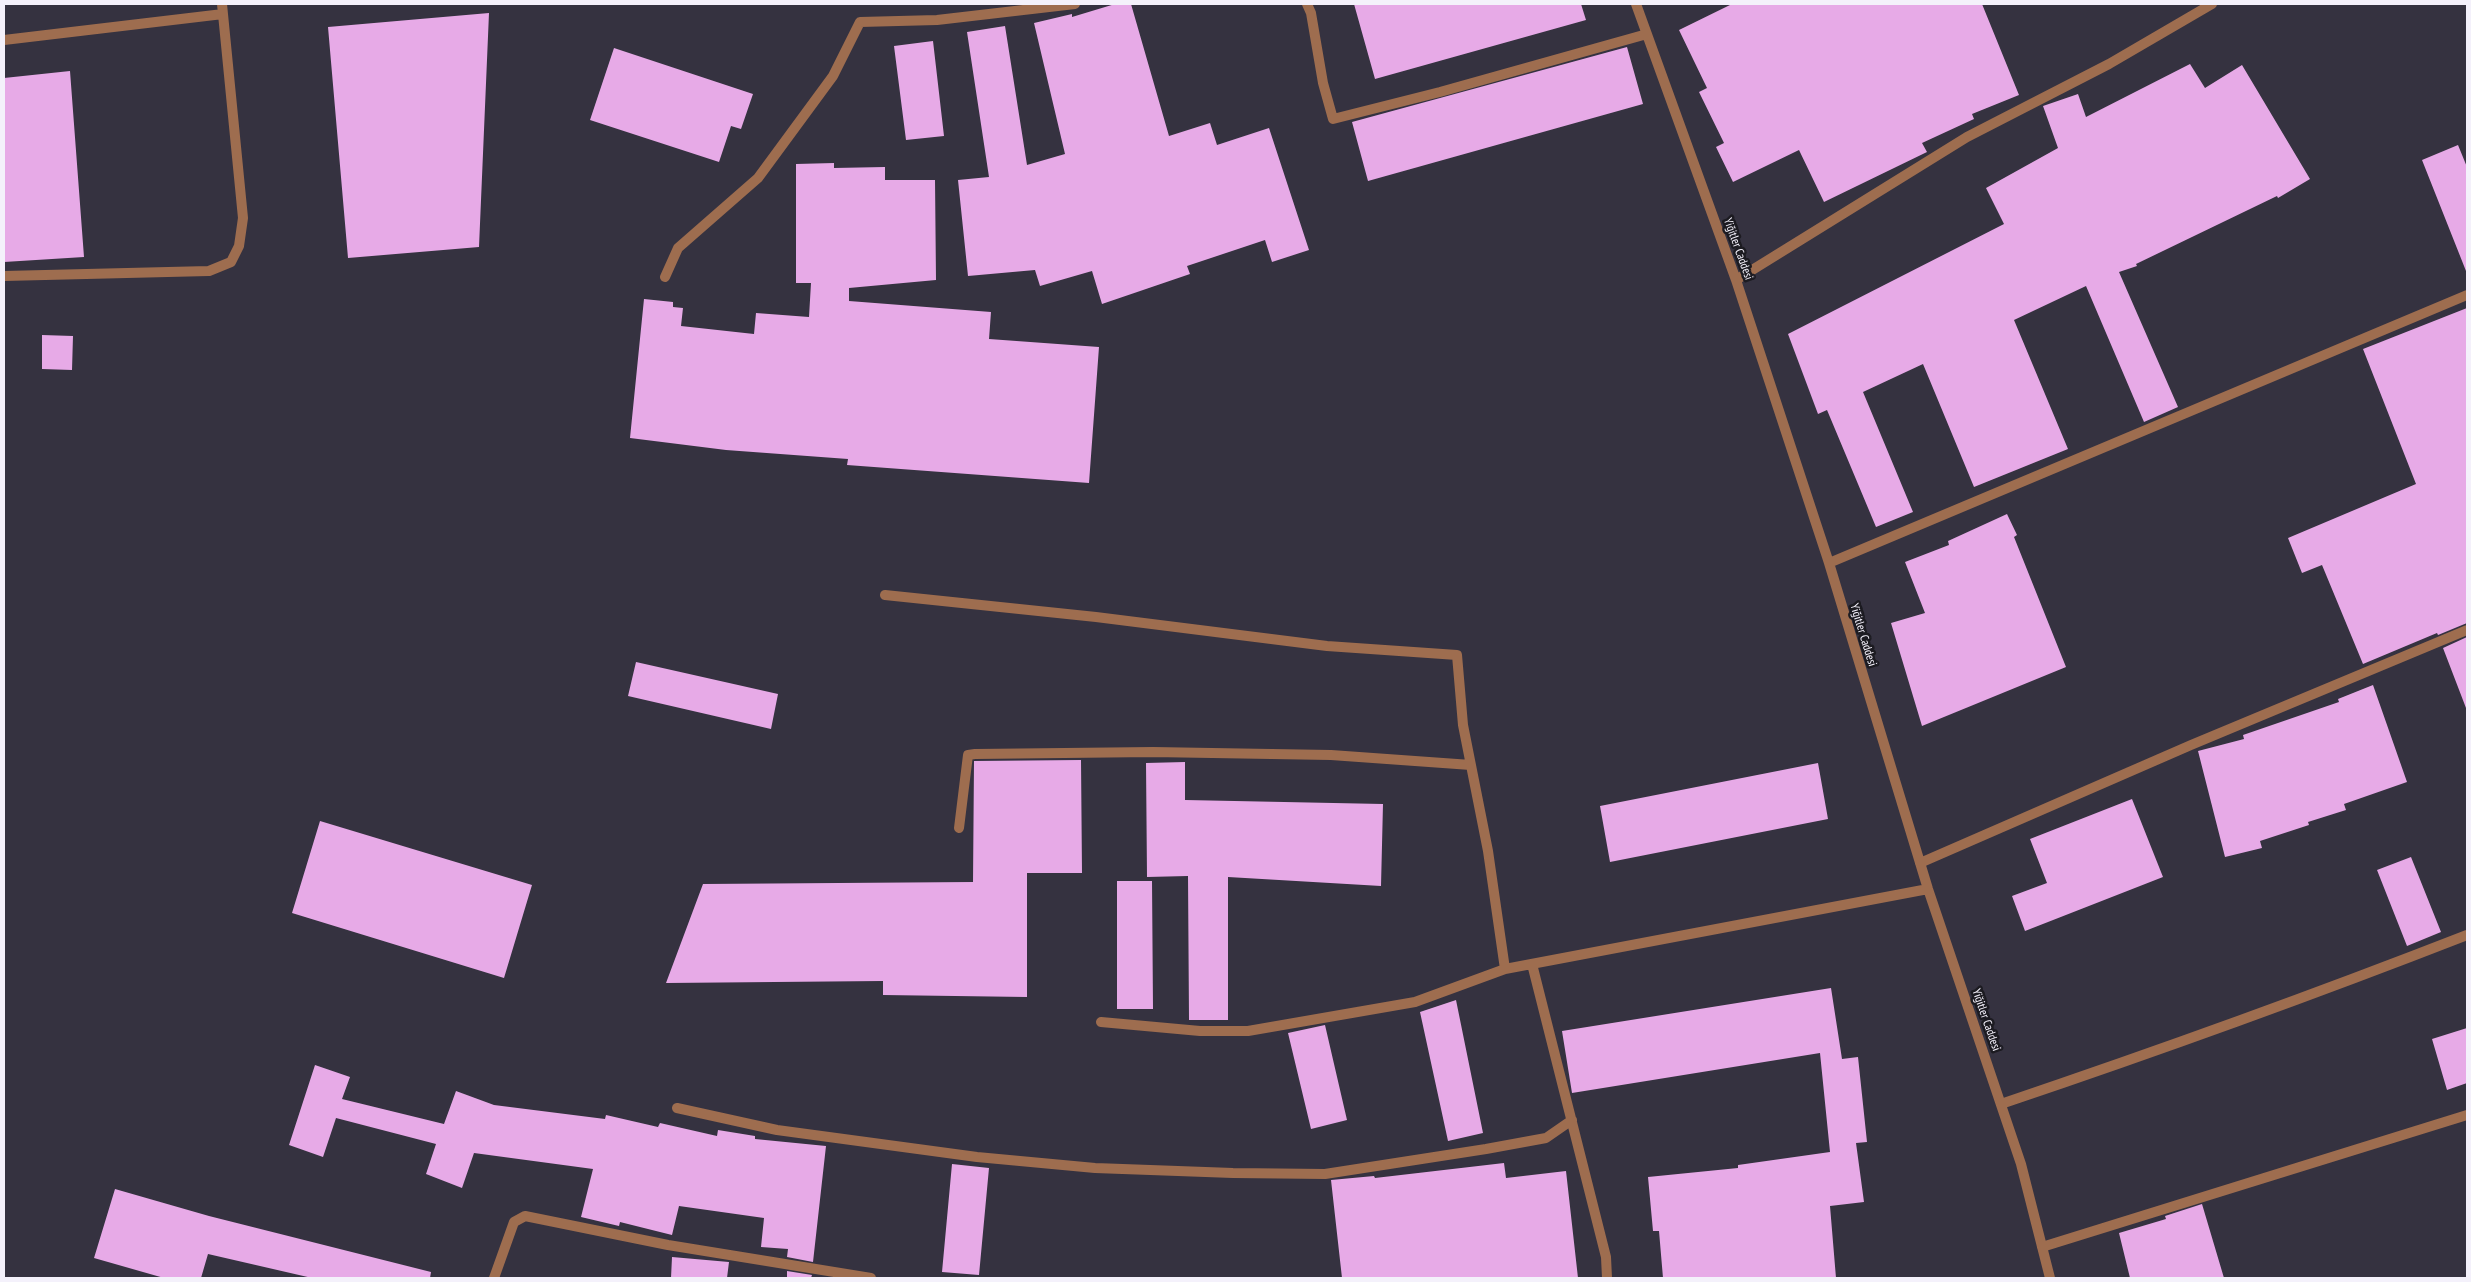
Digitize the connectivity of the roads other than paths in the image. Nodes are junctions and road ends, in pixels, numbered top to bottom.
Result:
1 (1075, 4) edge
2 (1307, 4) edge
3 (1636, 4) edge
4 (2212, 4) edge
5 (223, 9) edge
6 (1647, 34) junction
7 (4, 40) edge
8 (4, 276) edge
9 (664, 277) dead end
10 (1736, 280) junction
11 (2467, 295) edge
12 (1829, 563) junction
13 (885, 595) dead end
14 (2467, 630) edge
15 (1471, 765) junction
16 (959, 828) dead end
17 (1920, 864) junction
18 (1928, 889) junction
19 (2467, 934) edge
20 (1532, 964) junction
21 (1505, 968) junction
22 (1101, 1022) dead end
23 (2001, 1104) junction
24 (677, 1108) dead end
25 (2467, 1115) edge
26 (1572, 1120) junction
27 (2042, 1247) junction
28 (494, 1278) edge
29 (871, 1278) edge
30 (1607, 1278) edge
31 (2050, 1278) edge

1 - 9 street
2 - 6 street
3 - 6 street, Yiğitler Caddesi
4 - 10 street
5 - 7 street
5 - 8 street
6 - 10 street, Yiğitler Caddesi
10 - 12 street, Yiğitler Caddesi
11 - 12 street
12 - 17 street, Yiğitler Caddesi
13 - 15 street
14 - 17 street
15 - 16 street
15 - 21 street
17 - 18 street, Yiğitler Caddesi
18 - 20 street
18 - 23 street, Yiğitler Caddesi
19 - 23 street
20 - 21 street
20 - 26 street
21 - 22 street
23 - 27 street, Yiğitler Caddesi
24 - 26 street
25 - 27 street
26 - 30 street
27 - 31 street, Yiğitler Caddesi
28 - 29 street

